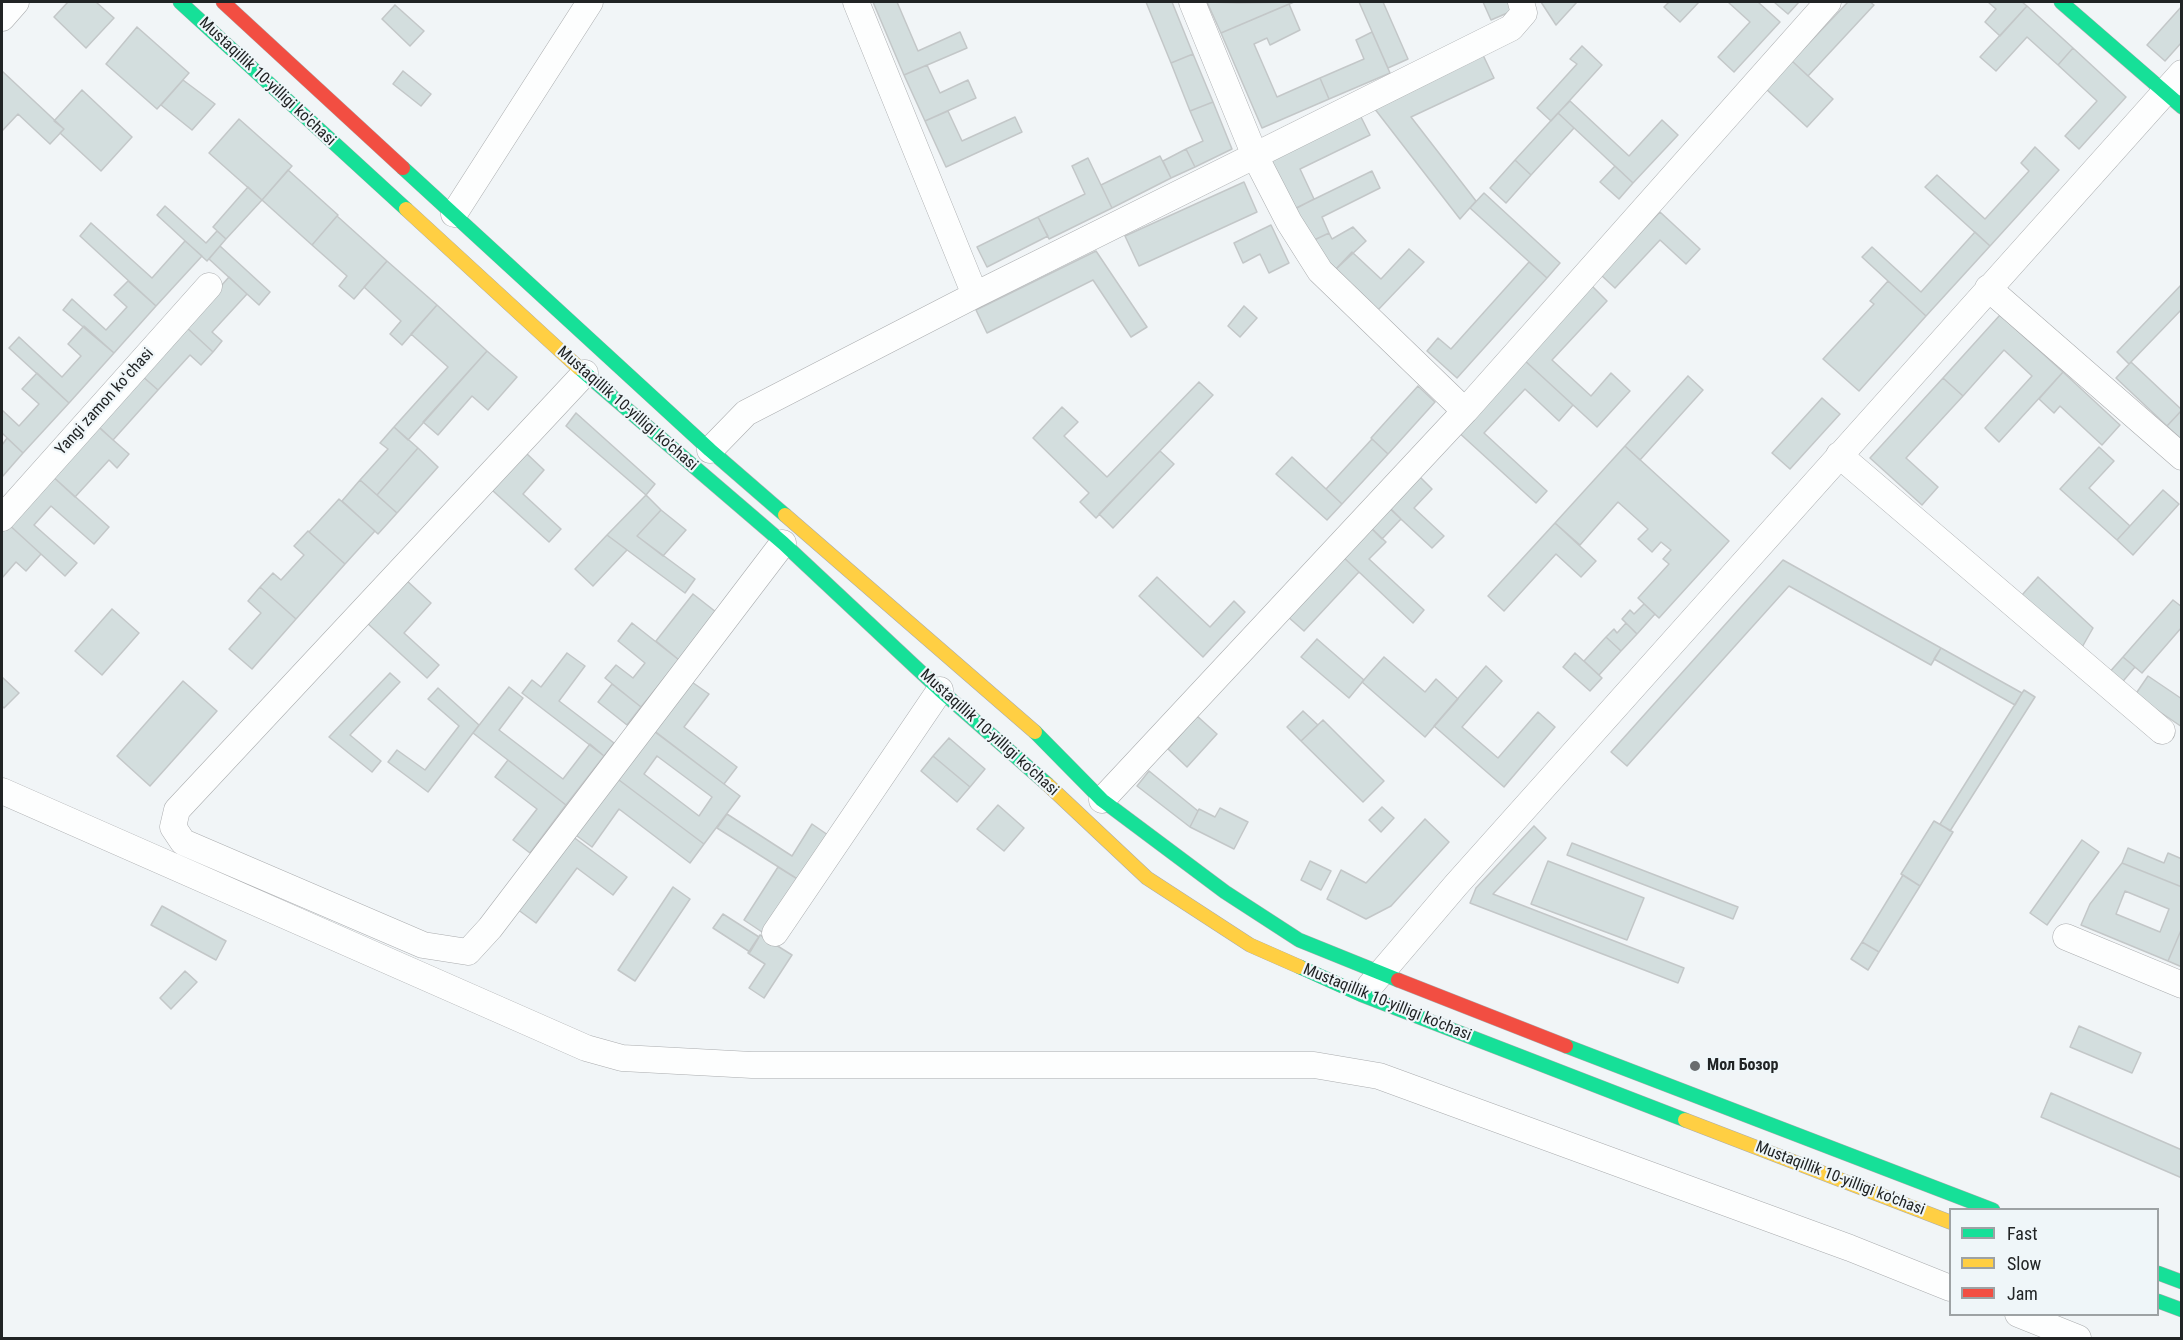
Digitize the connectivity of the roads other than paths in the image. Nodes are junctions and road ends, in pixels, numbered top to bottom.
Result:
1 (16, 2) edge
2 (180, 2) edge
3 (223, 2) edge
4 (590, 2) edge
5 (856, 2) edge
6 (1192, 2) edge
7 (1521, 2) edge
8 (1828, 2) edge
9 (2061, 2) edge
10 (2, 18) edge
11 (2176, 90) edge
12 (1255, 156) junction
13 (454, 214) junction
14 (210, 286) dead end
15 (1988, 288) junction
16 (975, 295) junction
17 (585, 373) junction
18 (1465, 411) junction
19 (710, 450) junction
20 (1839, 455) junction
21 (2181, 457) edge
22 (2, 518) edge
23 (783, 543) junction
24 (940, 690) junction
25 (2162, 731) dead end
26 (2, 791) edge
27 (1102, 800) junction
28 (775, 933) dead end
29 (2066, 937) dead end
30 (1381, 973) junction
31 (2181, 985) edge
32 (1362, 996) junction
33 (1990, 1208) edge
34 (1949, 1222) edge
35 (2159, 1274) edge
36 (2181, 1282) edge
37 (1949, 1288) edge
38 (2159, 1302) edge
39 (2181, 1310) edge
40 (2023, 1316) edge
41 (2078, 1338) edge

1 - 10 street
2 - 17 main road, Mustaqillik 10-yilligi ko'chasi
3 - 13 main road, Mustaqillik 10-yilligi ko'chasi
4 - 13 street
5 - 16 street
6 - 12 street
7 - 12 street
8 - 18 street
9 - 11 main road
11 - 15 street
12 - 16 street
12 - 18 street
13 - 19 main road, Mustaqillik 10-yilligi ko'chasi
14 - 22 street, Yangi zamon koʻchasi
15 - 20 street
15 - 21 street
16 - 19 street
17 - 23 main road, Mustaqillik 10-yilligi ko'chasi
17 - 23 street
18 - 27 street
19 - 27 main road, Mustaqillik 10-yilligi ko'chasi
20 - 25 street
20 - 30 street
23 - 24 main road, Mustaqillik 10-yilligi ko'chasi
24 - 28 street
24 - 32 main road, Mustaqillik 10-yilligi ko'chasi
26 - 37 street
27 - 30 main road, Mustaqillik 10-yilligi ko'chasi
29 - 31 street
30 - 32 street
30 - 33 main road, Mustaqillik 10-yilligi ko'chasi
32 - 34 main road, Mustaqillik 10-yilligi ko'chasi
35 - 36 main road
38 - 39 main road
40 - 41 street

